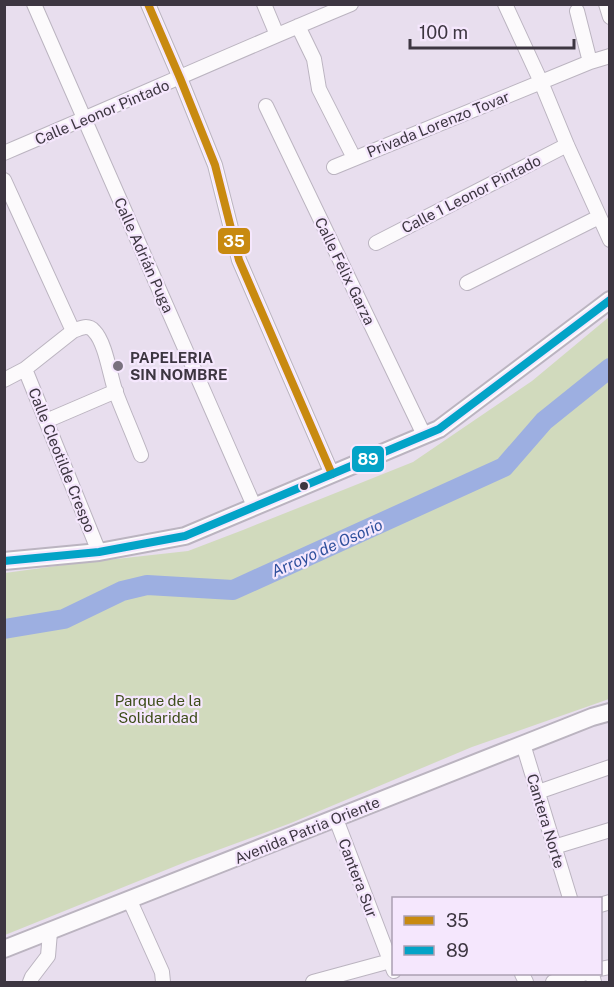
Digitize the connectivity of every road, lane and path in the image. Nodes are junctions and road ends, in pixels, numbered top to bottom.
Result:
1 (34, 4) edge
2 (148, 4) edge
3 (264, 4) edge
4 (351, 4) edge
5 (505, 4) edge
6 (606, 4) edge
7 (577, 10) dead end
8 (609, 17) edge
9 (298, 26) junction
10 (278, 35) junction
11 (609, 56) edge
12 (590, 62) junction
13 (180, 78) junction
14 (541, 82) junction
15 (266, 106) dead end
16 (84, 119) junction
17 (567, 145) junction
18 (4, 153) edge
19 (354, 158) junction
20 (334, 167) dead end
21 (5, 181) edge
22 (599, 217) junction
23 (609, 240) edge
24 (376, 243) dead end
25 (467, 283) dead end
26 (609, 300) edge
27 (73, 331) junction
28 (25, 369) junction
29 (4, 380) edge
30 (116, 391) junction
31 (46, 421) junction
32 (424, 435) junction
33 (141, 455) dead end
34 (332, 474) junction
35 (254, 506) junction
36 (99, 552) junction
37 (4, 561) edge
38 (609, 712) edge
39 (523, 744) junction
40 (609, 767) edge
41 (538, 792) junction
42 (336, 819) junction
43 (609, 830) edge
44 (554, 847) junction
45 (570, 897) edge
46 (130, 901) junction
47 (50, 932) junction
48 (4, 949) edge
49 (392, 963) edge
50 (392, 966) edge
51 (580, 975) edge
52 (30, 982) edge
53 (163, 982) edge
54 (313, 982) edge
55 (553, 982) edge

1 - 16 street, Calle Adrián Puga
2 - 13 street
3 - 10 street
4 - 9 street, Calle Leonor Pintado
5 - 14 street
6 - 8 street
7 - 12 street
9 - 10 street, Calle Leonor Pintado
9 - 19 street
10 - 13 street, Calle Leonor Pintado
11 - 12 street, Privada Lorenzo Tovar
12 - 14 street, Privada Lorenzo Tovar
13 - 16 street, Calle Leonor Pintado
13 - 34 street
14 - 17 street
14 - 19 street, Privada Lorenzo Tovar
15 - 32 street, Calle Félix Garza
16 - 18 street, Calle Leonor Pintado
16 - 35 street, Calle Adrián Puga
17 - 22 street
17 - 24 street, Calle 1 Leonor Pintado
19 - 20 street, Privada Lorenzo Tovar
21 - 27 street
22 - 23 street
22 - 25 street
26 - 32 street
27 - 28 street
27 - 30 street
28 - 29 street
28 - 31 street, Calle Cleotilde Crespo
30 - 31 street
30 - 33 street
31 - 36 street, Calle Cleotilde Crespo
32 - 34 street
34 - 35 street
35 - 36 street
36 - 37 street
38 - 39 street, Avenida Patria Oriente
39 - 41 street, Cantera Norte
39 - 42 street, Avenida Patria Oriente
40 - 41 street
41 - 44 street, Cantera Norte
42 - 46 street, Avenida Patria Oriente
42 - 49 street, Cantera Sur
43 - 44 street
44 - 45 street, Cantera Norte
46 - 47 street, Avenida Patria Oriente
46 - 53 street
47 - 48 street, Avenida Patria Oriente
47 - 52 street
50 - 54 street
51 - 55 street

